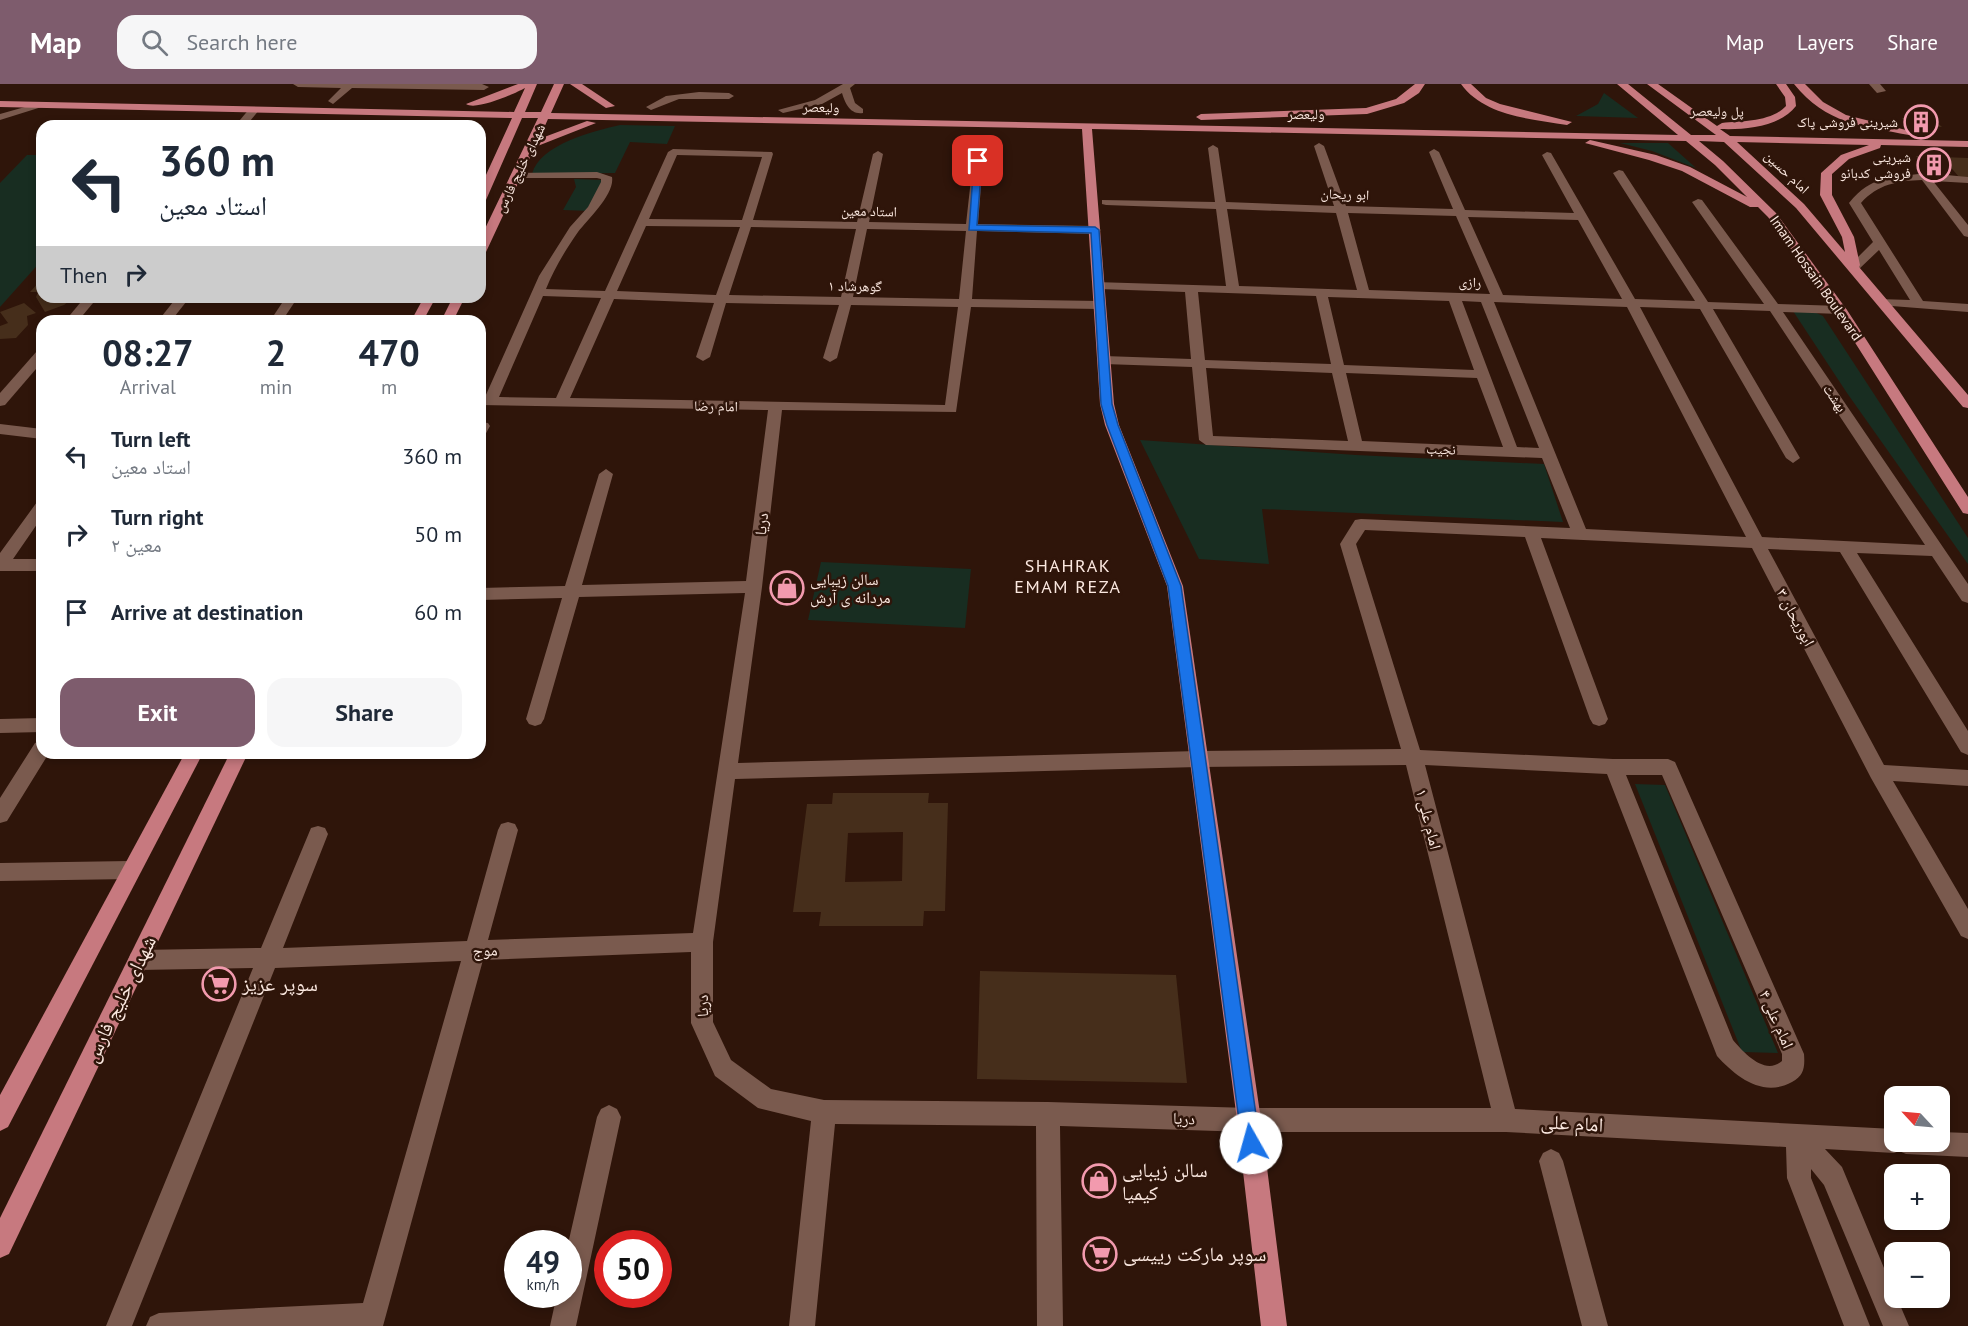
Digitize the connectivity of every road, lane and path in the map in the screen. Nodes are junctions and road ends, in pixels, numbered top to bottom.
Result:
1 (298, 84) edge
2 (525, 84) edge
3 (532, 84) edge
4 (559, 84) edge
5 (575, 84) edge
6 (1420, 84) edge
7 (1466, 84) edge
8 (1622, 84) edge
9 (1652, 84) edge
10 (1781, 84) edge
11 (1798, 84) edge
12 (349, 85) edge
13 (847, 86) edge
14 (484, 87) dead end
15 (729, 96) dead end
16 (1, 99) edge
17 (1693, 100) dead end
18 (333, 101) junction
19 (471, 104) junction
20 (521, 104) junction
21 (43, 105) junction
22 (550, 105) junction
23 (610, 106) junction
24 (651, 107) junction
25 (254, 110) junction
26 (783, 110) junction
27 (858, 111) junction
28 (516, 116) junction
29 (0, 117) edge
30 (544, 117) junction
31 (1194, 117) junction
32 (608, 118) junction
33 (1380, 119) dead end
34 (245, 120) edge
35 (1509, 121) dead end
36 (1657, 124) dead end
37 (1722, 126) junction
38 (1087, 127) junction
39 (1786, 128) dead end
40 (1842, 129) dead end
41 (1909, 132) junction
42 (1968, 133) edge
43 (1532, 134) junction
44 (1641, 136) joint
45 (1895, 142) junction
46 (1734, 144) junction
47 (1968, 144) edge
48 (531, 145) junction
49 (1319, 146) dead end
50 (1213, 148) dead end
51 (1434, 152) dead end
52 (878, 154) dead end
53 (1547, 155) dead end
54 (978, 161) dead end
55 (1619, 174) dead end
56 (516, 176) junction
57 (1924, 176) junction
58 (1968, 180) edge
59 (486, 187) edge
60 (1106, 202) dead end
61 (1698, 202) dead end
62 (1221, 205) junction
63 (1341, 209) junction
64 (1462, 213) junction
65 (1772, 215) junction
66 (1583, 217) junction
67 (642, 222) junction
68 (748, 224) junction
69 (863, 226) junction
70 (972, 228) junction
71 (1095, 230) junction
72 (1968, 233) edge
73 (486, 239) edge
74 (1880, 242) junction
75 (1854, 267) junction
76 (1099, 285) junction
77 (1191, 288) junction
78 (1233, 289) junction
79 (537, 292) junction
80 (1321, 292) junction
81 (1364, 294) junction
82 (610, 295) junction
83 (1454, 297) junction
84 (1492, 298) junction
85 (720, 300) junction
86 (846, 301) junction
87 (1883, 302) junction
88 (87, 303) edge
89 (179, 303) edge
90 (965, 303) junction
91 (1630, 303) junction
92 (1703, 304) junction
93 (1100, 305) junction
94 (1919, 305) junction
95 (1774, 308) junction
96 (1968, 308) edge
97 (1841, 310) junction
98 (76, 315) edge
99 (169, 315) edge
100 (703, 357) dead end
101 (830, 358) dead end
102 (1104, 360) junction
103 (36, 361) edge
104 (1198, 364) junction
105 (1338, 369) junction
106 (1483, 374) junction
107 (486, 399) edge
108 (486, 401) edge
109 (0, 402) edge
110 (561, 403) junction
111 (1968, 404) edge
112 (775, 407) junction
113 (0, 429) edge
114 (36, 433) edge
115 (1356, 446) junction
116 (1512, 452) junction
117 (1548, 453) junction
118 (1793, 458) dead end
119 (606, 474) dead end
120 (1968, 509) edge
121 (36, 514) edge
122 (1531, 531) junction
123 (1580, 533) junction
124 (1758, 544) junction
125 (1845, 547) junction
126 (1938, 551) junction
127 (0, 565) edge
128 (36, 565) edge
129 (754, 587) junction
130 (572, 592) junction
131 (486, 594) edge
132 (1968, 597) edge
133 (535, 719) dead end
134 (1599, 719) dead end
135 (36, 725) edge
136 (0, 726) edge
137 (1968, 747) edge
138 (1413, 757) junction
139 (36, 758) edge
140 (191, 759) edge
141 (236, 759) edge
142 (1198, 759) junction
143 (1613, 767) junction
144 (727, 771) junction
145 (1878, 772) junction
146 (1968, 778) edge
147 (0, 815) edge
148 (508, 830) dead end
149 (318, 834) dead end
150 (130, 870) junction
151 (0, 872) edge
152 (1968, 929) edge
153 (702, 942) junction
154 (475, 951) junction
155 (268, 958) junction
156 (139, 960) junction
157 (824, 1112) junction
158 (1048, 1114) junction
159 (609, 1117) dead end
160 (0, 1119) edge
161 (1249, 1120) junction
162 (1506, 1120) junction
163 (1797, 1136) junction
164 (1884, 1140) edge
165 (1950, 1144) edge
166 (1968, 1145) edge
167 (1551, 1161) dead end
168 (0, 1245) edge
169 (371, 1321) edge
170 (119, 1326) edge
171 (159, 1326) edge
172 (563, 1326) edge
173 (802, 1326) edge
174 (1050, 1326) edge
175 (1274, 1326) edge
176 (1595, 1326) edge
177 (1857, 1326) edge
178 (1896, 1326) edge

1 - 12 street
2 - 19 main road
3 - 20 main road, شهدای خلیج فارس
4 - 22 main road, شهدای خلیج فارس
5 - 23 main road
6 - 31 main road
7 - 35 main road
8 - 65 main road, Imam Hossain Boulevard
9 - 46 main road, امام حسین
10 - 37 main road
11 - 41 main road
12 - 14 street
12 - 18 street
13 - 26 street
13 - 27 street
15 - 24 street
16 - 18 main road, ولیعصر
16 - 21 main road, ولیعصر
17 - 46 main road
18 - 19 main road, ولیعصر
19 - 20 main road, ولیعصر
20 - 22 main road, ولیعصر
20 - 28 main road, شهدای خلیج فارس
21 - 25 main road, ولیعصر
21 - 29 street
22 - 23 main road, ولیعصر
22 - 30 main road, شهدای خلیج فارس
23 - 24 main road, ولیعصر
24 - 26 main road, ولیعصر
25 - 28 main road, ولیعصر
25 - 34 street
26 - 27 main road, ولیعصر
27 - 31 main road, ولیعصر
28 - 30 main road, ولیعصر
28 - 59 main road, شهدای خلیج فارس
30 - 32 main road, ولیعصر
30 - 48 main road, شهدای خلیج فارس
31 - 33 main road, ولیعصر
32 - 38 main road, ولیعصر
32 - 48 main road
36 - 37 main road, پل ولیعصر
37 - 39 main road, پل ولیعصر
38 - 43 main road, ولیعصر
38 - 71 main road
40 - 41 main road
41 - 42 main road
43 - 44 main road, ولیعصر
43 - 65 main road
44 - 45 main road, پل ولیعصر
45 - 47 main road, پل ولیعصر
45 - 75 main road
46 - 75 main road, امام حسین
48 - 56 main road, شهدای خلیج فارس
49 - 63 street
50 - 62 street
51 - 64 street
52 - 69 street
53 - 66 street, ابوریحان ۳
54 - 70 street
55 - 92 street
56 - 73 main road, شهدای خلیج فارس
56 - 79 street
57 - 58 street
57 - 72 street
57 - 74 street
60 - 62 street, ابو ریحان
61 - 95 street, بهشت
62 - 63 street, ابو ریحان
62 - 78 street
63 - 64 street, ابو ریحان
63 - 81 street
64 - 66 street, ابو ریحان
64 - 84 street
65 - 97 main road, Imam Hossain Boulevard
66 - 91 street, ابوریحان ۳
67 - 68 street, استاد معین
67 - 68 street
67 - 82 street
68 - 69 street, استاد معین
68 - 85 street
69 - 70 street, استاد معین
69 - 86 street
70 - 71 street, استاد معین
70 - 90 street
71 - 76 main road
74 - 75 street
74 - 94 street
75 - 87 main road, امام حسین
76 - 77 street, رازی
76 - 93 main road
77 - 78 street, رازی
77 - 104 street
78 - 80 street, رازی
79 - 82 street, گوهرشاد ۱
79 - 107 street
80 - 81 street, رازی
80 - 105 street
81 - 83 street, رازی
82 - 85 street, گوهرشاد ۱
82 - 110 street
83 - 84 street, رازی
83 - 106 street
84 - 91 street, رازی
84 - 117 street
85 - 86 street, گوهرشاد ۱
85 - 100 street
86 - 90 street, گوهرشاد ۱
86 - 101 street
87 - 94 street
87 - 111 main road
88 - 98 street
89 - 99 street
90 - 93 street, گوهرشاد ۱
90 - 112 street, امام رضا
91 - 92 street, رازی
91 - 124 street, ابوریحان ۳
92 - 95 street, رازی
92 - 118 street
93 - 102 main road
94 - 96 street
95 - 97 street, رازی
95 - 126 street, بهشت
97 - 120 main road, Imam Hossain Boulevard
102 - 104 street
102 - 142 main road
103 - 109 street
104 - 105 street
104 - 115 street, نجیب
105 - 106 street
105 - 115 street
106 - 116 street
108 - 110 street, امام رضا
110 - 112 street, امام رضا
112 - 129 street, دریا
113 - 114 street
115 - 116 street, نجیب
116 - 117 street, نجیب
117 - 123 street
119 - 130 street
121 - 127 street
122 - 123 street
122 - 134 street
122 - 138 street, امام علی ۱
123 - 124 street
124 - 125 street
124 - 145 street, ابوریحان ۳
125 - 126 street
125 - 137 street
126 - 132 street, بهشت
127 - 128 street
129 - 130 street
129 - 144 street, دریا
130 - 131 street
130 - 133 street
135 - 136 street
138 - 142 street
138 - 143 street
138 - 162 street, امام علی ۱
139 - 147 street
140 - 150 main road
141 - 156 main road, شهدای خلیج فارس
142 - 144 street
142 - 161 main road
143 - 143 street, امام علی ۴
144 - 153 street, دریا
145 - 146 street
145 - 152 street, ابوریحان ۳
148 - 154 street
149 - 155 street
150 - 151 street
150 - 160 main road
153 - 154 street, موج
153 - 157 street, دریا
154 - 155 street, موج
154 - 169 street
155 - 156 street, موج
155 - 170 street
156 - 168 main road, شهدای خلیج فارس
157 - 158 street, دریا
157 - 173 street
158 - 161 street, دریا
158 - 174 street
159 - 172 street
161 - 162 street, امام علی
161 - 175 main road
162 - 163 street, امام علی
163 - 164 street, امام علی
163 - 177 street
163 - 178 street
165 - 166 street
167 - 176 street
169 - 171 street

